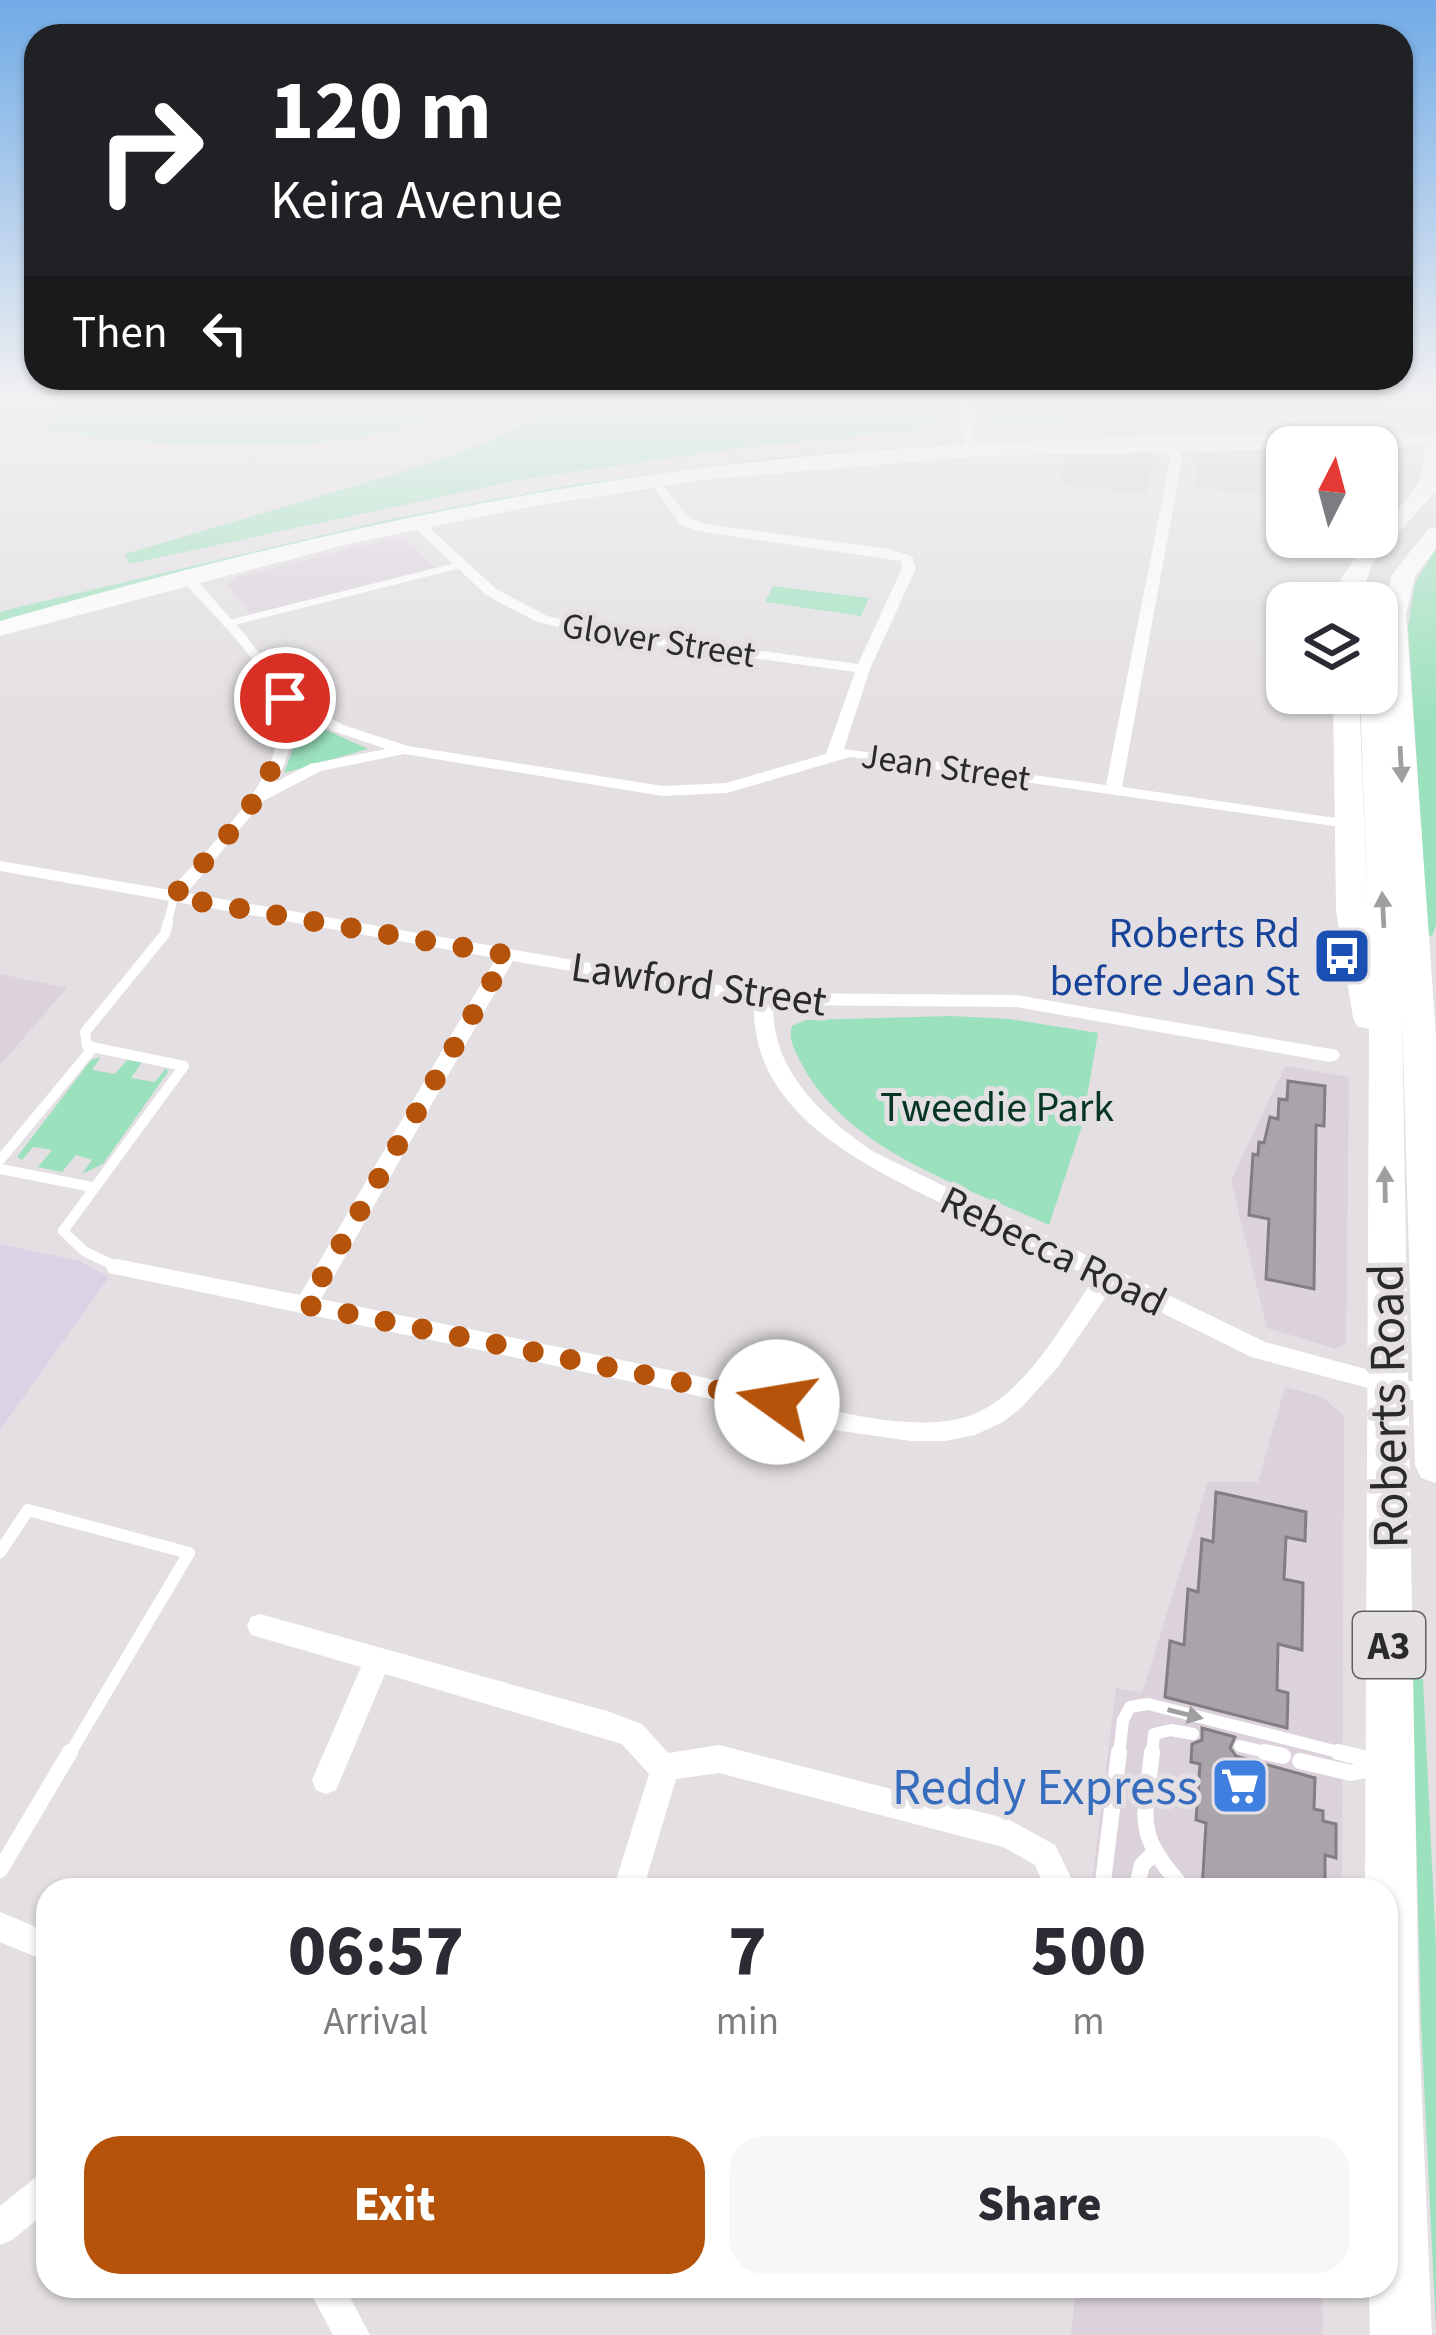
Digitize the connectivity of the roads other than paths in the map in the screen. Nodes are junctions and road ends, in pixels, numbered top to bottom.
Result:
1 (429, 508) edge
2 (503, 508) edge
3 (675, 508) edge
4 (1167, 508) edge
5 (1410, 508) edge
6 (1436, 510) edge
7 (1406, 512) junction
8 (416, 524) junction
9 (1436, 534) edge
10 (460, 565) junction
11 (188, 578) junction
12 (1351, 582) edge
13 (1378, 582) edge
14 (0, 606) edge
15 (226, 624) junction
16 (0, 629) edge
17 (863, 670) junction
18 (285, 698) junction
19 (1346, 714) edge
20 (1376, 714) edge
21 (405, 750) junction
22 (834, 754) junction
23 (1113, 790) junction
24 (258, 798) junction
25 (1348, 825) junction
26 (1394, 864) junction
27 (0, 866) edge
28 (173, 897) junction
29 (507, 955) junction
30 (1436, 975) edge
31 (764, 999) junction
32 (92, 1048) junction
33 (1330, 1055) dead end
34 (1404, 1067) junction
35 (0, 1165) edge
36 (92, 1187) junction
37 (117, 1267) joint
38 (1107, 1277) junction
39 (306, 1305) junction
40 (1387, 1386) junction
41 (1433, 1397) junction
42 (1436, 1465) edge
43 (0, 1552) edge
44 (260, 1626) dead end
45 (377, 1662) junction
46 (1193, 1734) dead end
47 (1240, 1746) dead end
48 (1390, 1765) junction
49 (664, 1770) junction
50 (326, 1780) dead end
51 (1153, 1854) junction
52 (0, 1870) edge
53 (632, 1878) edge
54 (1056, 1878) edge
55 (1103, 1878) edge
56 (1139, 1878) edge
57 (1174, 1878) edge
58 (1389, 1878) edge
59 (0, 1927) edge
60 (36, 1942) edge
61 (36, 2198) edge
62 (0, 2228) edge
63 (1398, 2294) edge
64 (332, 2298) edge
65 (352, 2335) edge
66 (1401, 2335) edge

1 - 14 highway
2 - 8 highway
3 - 17 street
4 - 23 street
5 - 7 highway
6 - 7 highway
6 - 13 highway
7 - 12 highway
8 - 10 street, Glover Street
8 - 11 highway
9 -> 26 highway, Roberts Road / A3
10 - 15 lane
10 - 17 street, Glover Street
11 - 15 street
11 - 16 highway
15 - 18 street
17 - 22 street
18 - 21 street, Jean Street
18 - 24 street
19 - 25 highway
20 - 26 highway, Roberts Road / A3
21 - 22 street, Jean Street
21 - 24 street, Jean Street
22 - 23 street, Jean Street
23 - 25 street, Jean Street
24 - 28 street
25 - 34 highway
26 - 34 highway, Roberts Road / A3
27 - 28 street, Lawford Street
28 - 29 street, Lawford Street
28 - 32 lane
29 - 31 street, Lawford Street
29 - 39 street
30 - 34 highway
31 - 33 street, Lawford Street
31 - 38 street, Rebecca Road
32 - 35 lane
32 - 36 lane
40 -> 34 highway, Roberts Road / A3
34 - 41 highway, Roberts Road / A3
35 - 36 lane
36 - 37 lane
37 - 39 street
38 - 39 street
38 - 40 street, Rebecca Road
40 - 41 street, Rebecca Road
40 - 48 highway, Roberts Road / A3
41 - 42 highway, Roberts Road / A3
43 - 52 lane
44 - 45 street
45 - 49 street
45 - 50 street
46 - 51 lane
47 - 48 lane
55 -> 48 lane
48 - 58 highway, Roberts Road / A3
49 - 53 street
49 - 54 street
51 - 56 lane
51 - 57 lane
59 - 60 street
61 - 62 street
63 - 66 highway, Roberts Road / A3
64 - 65 street

